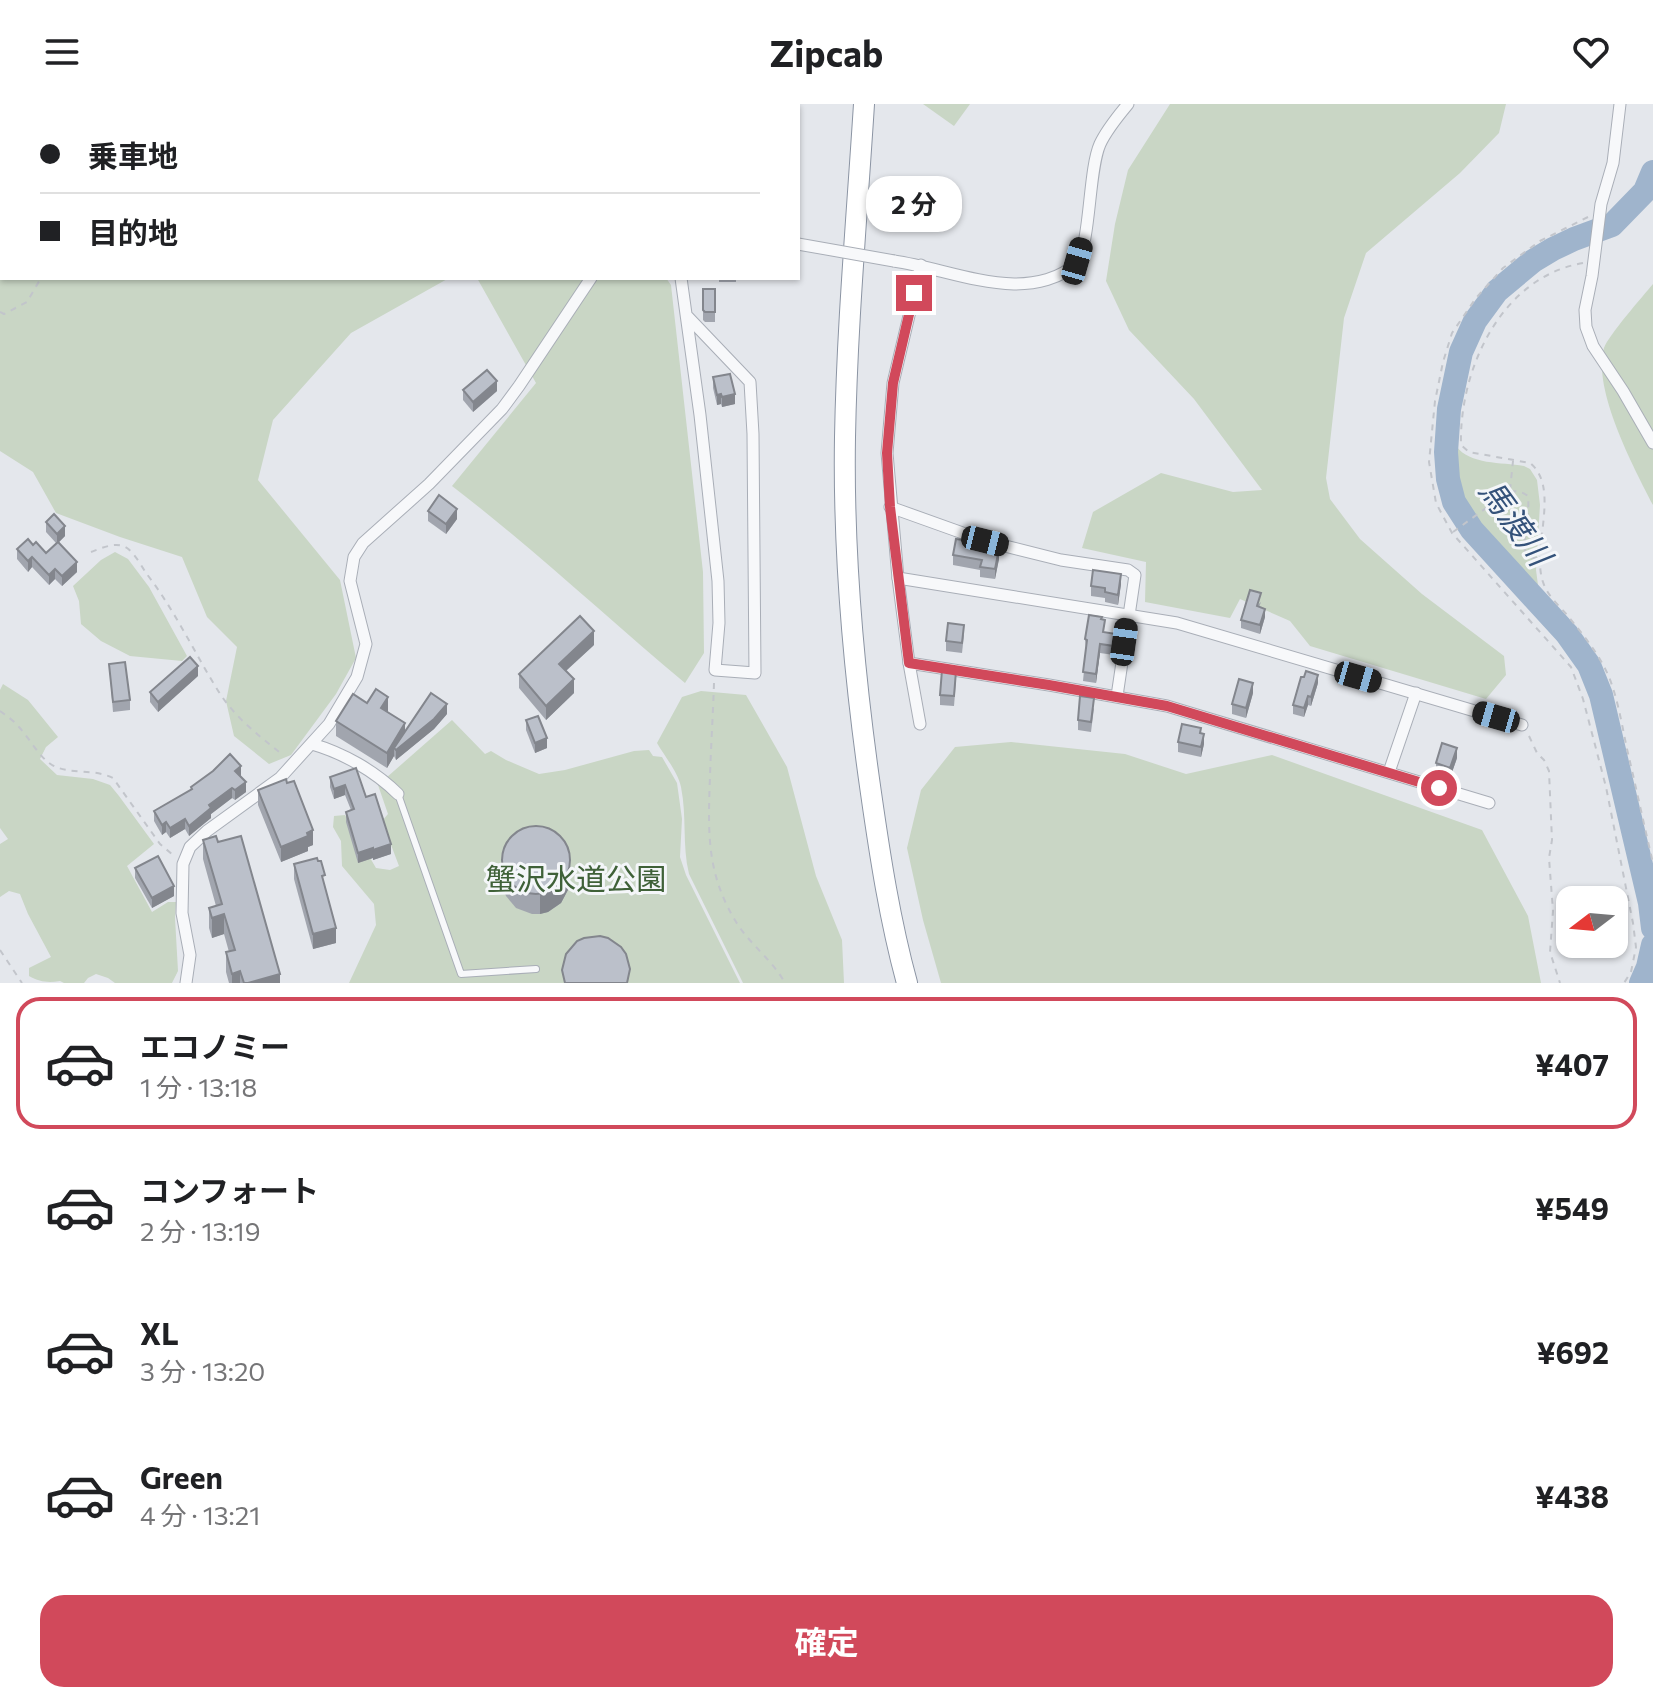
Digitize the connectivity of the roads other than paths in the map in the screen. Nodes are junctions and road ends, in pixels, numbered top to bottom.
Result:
1 (864, 104) edge
2 (1128, 104) edge
3 (1620, 104) edge
4 (800, 244) edge
5 (921, 265) junction
6 (590, 280) edge
7 (681, 280) edge
8 (687, 316) junction
9 (1653, 443) edge
10 (890, 507) junction
11 (898, 578) junction
12 (1128, 615) junction
13 (909, 663) junction
14 (1416, 693) junction
15 (1117, 696) junction
16 (920, 724) dead end
17 (1522, 725) road end
18 (312, 744) junction
19 (1389, 772) junction
20 (398, 794) joint
21 (1489, 803) dead end
22 (536, 969) dead end
23 (186, 983) edge
24 (907, 983) edge

1 - 24 highway
2 - 5 street
3 - 9 street
4 - 5 street, bridge
5 - 10 street
6 - 18 street
7 - 8 street
8 - 8 street
10 - 11 street
10 - 12 street
11 - 12 street
11 - 13 street
12 - 14 street
12 - 15 street
13 - 15 street
13 - 16 street
14 - 17 street
14 - 19 street
15 - 19 street
18 - 20 street
18 - 23 street
19 - 21 street
20 - 22 lane

